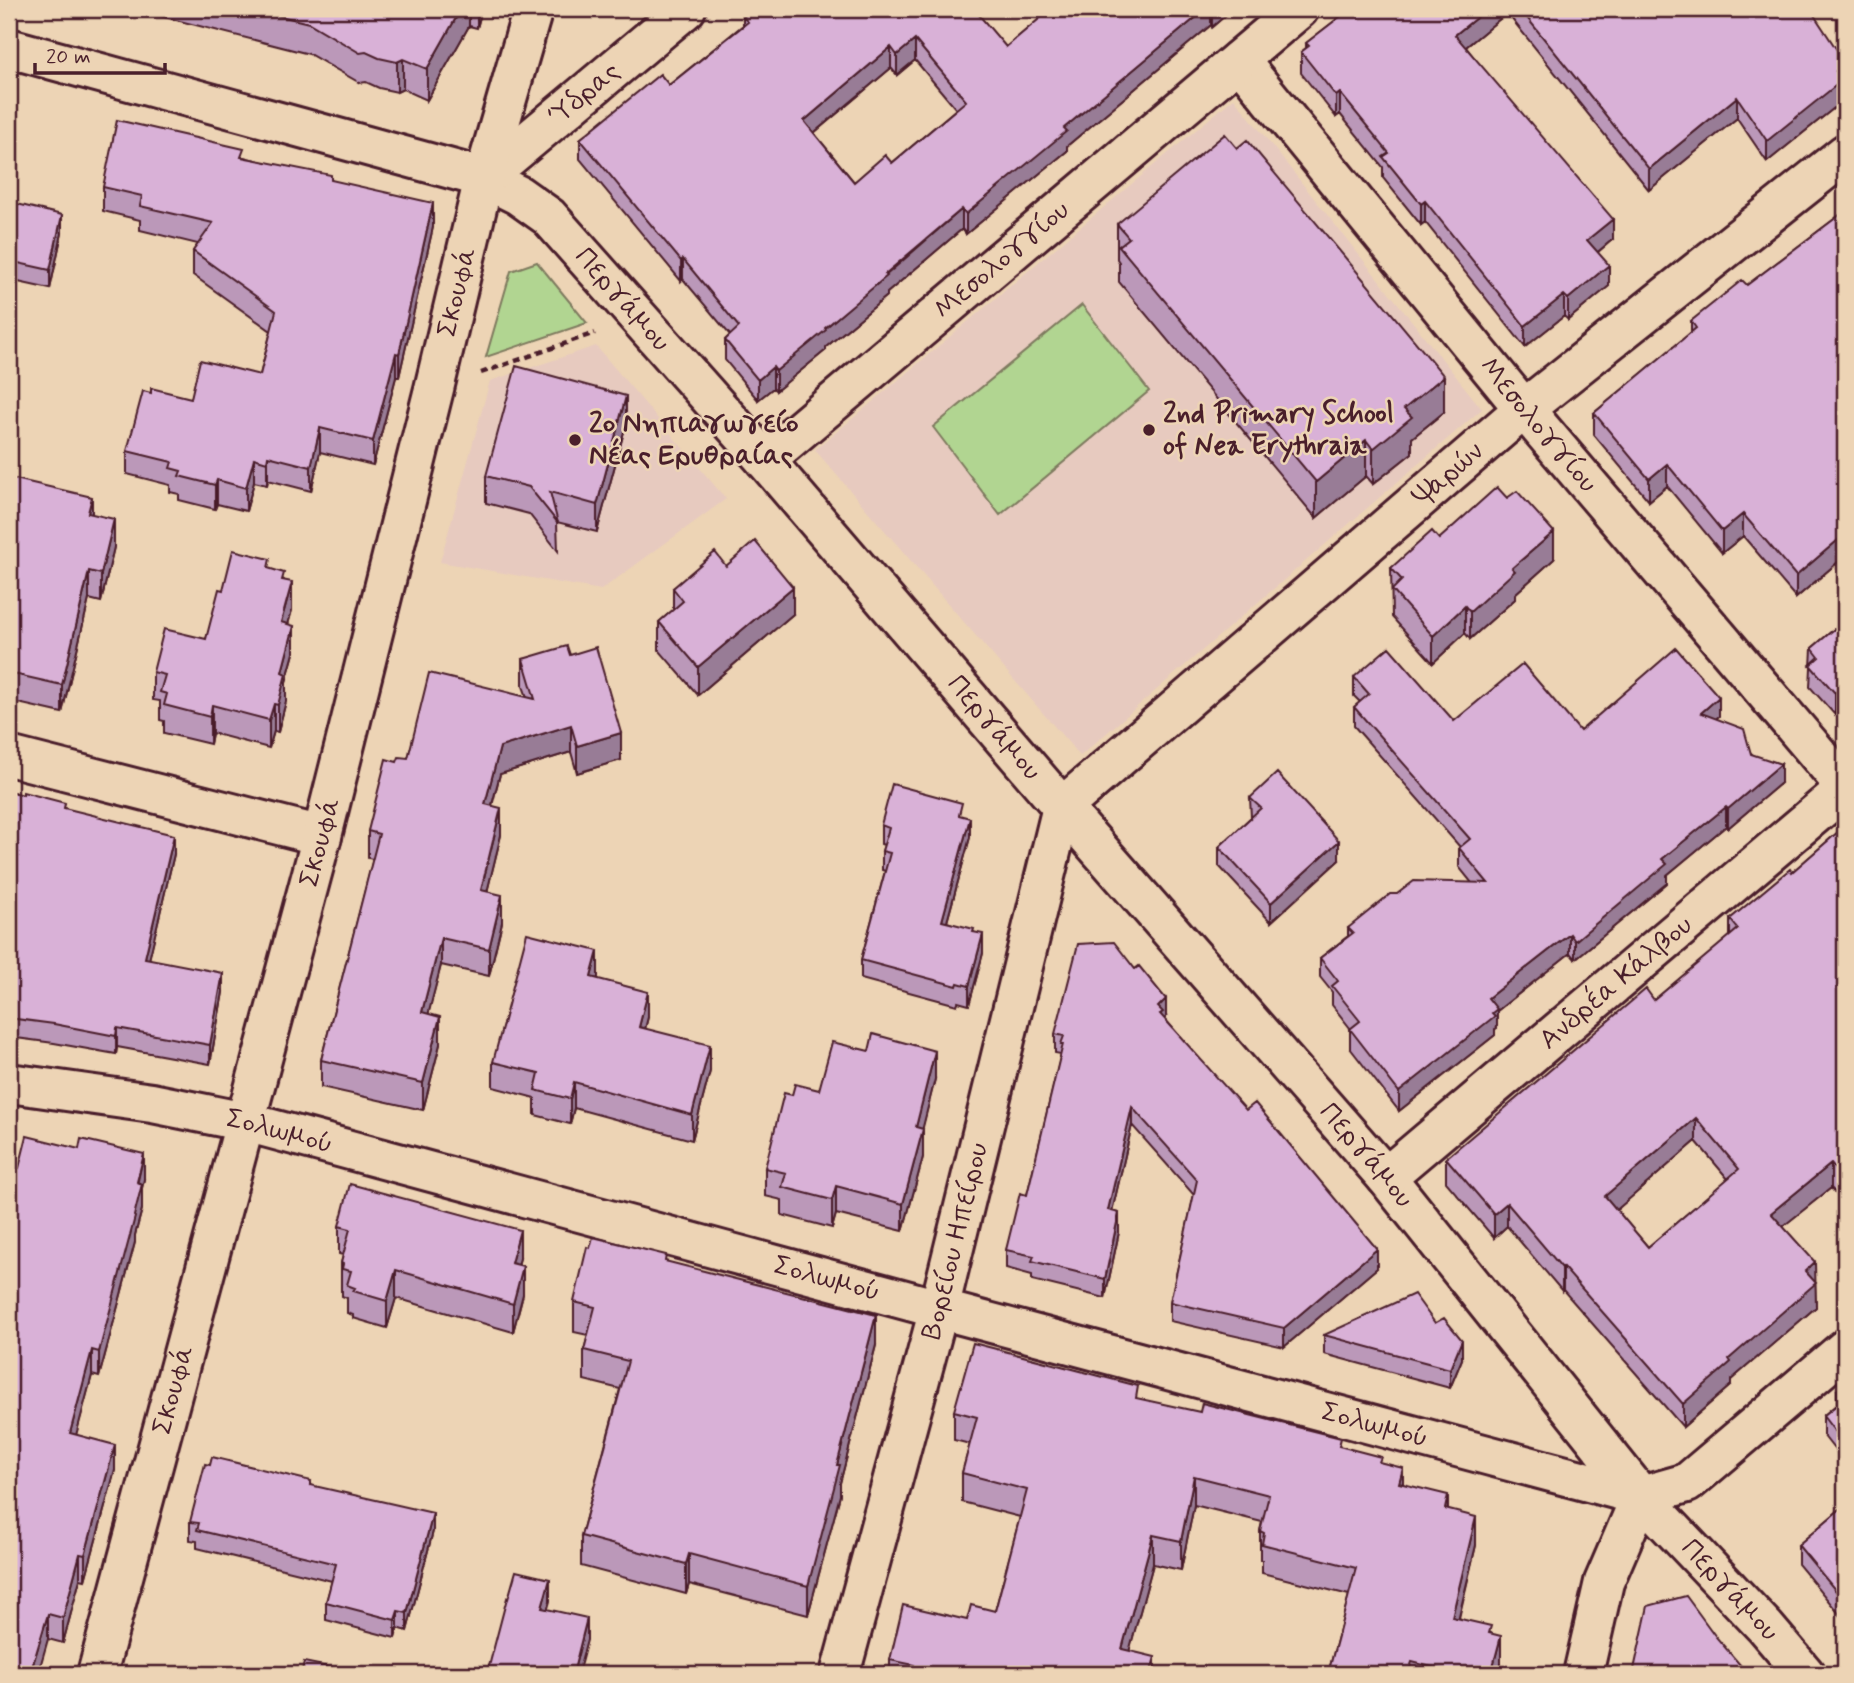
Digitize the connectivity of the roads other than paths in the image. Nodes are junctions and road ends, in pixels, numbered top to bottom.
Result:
1 (533, 9) edge
2 (686, 9) edge
3 (1299, 9) edge
4 (9, 48) edge
5 (1239, 60) junction
6 (1845, 154) edge
7 (484, 178) junction
8 (1524, 410) junction
9 (765, 460) junction
10 (9, 756) edge
11 (1845, 787) edge
12 (1062, 807) junction
13 (322, 836) junction
14 (9, 1083) edge
15 (246, 1122) junction
16 (1386, 1177) junction
17 (939, 1309) junction
18 (1845, 1349) edge
19 (1641, 1496) junction
20 (97, 1674) edge
21 (840, 1674) edge
22 (1583, 1674) edge
23 (1805, 1674) edge

1 - 7 street, Σκουφά
2 - 7 street, Ύδρας
3 - 5 street, Μεσολογγίου
4 - 7 street, Περγάμου
5 - 8 street, Μεσολογγίου
5 - 9 street, Μεσολογγίου
6 - 8 street, Ψαρών
7 - 9 street, Περγάμου
7 - 13 street, Σκουφά
8 - 11 street, Μεσολογγίου
8 - 12 street, Ψαρών
9 - 12 street, Περγάμου
10 - 13 street
11 - 16 street, Ανδρέα Κάλβου
12 - 16 street, Περγάμου
12 - 17 street, Βορείου Ηπείρου
13 - 15 street, Σκουφά
14 - 15 street, Σολωμού
15 - 17 street, Σολωμού
15 - 20 street, Σκουφά
16 - 19 street, Περγάμου
17 - 19 street, Σολωμού
17 - 21 street, Βορείου Ηπείρου
18 - 19 street
19 - 22 street
19 - 23 street, Περγάμου

